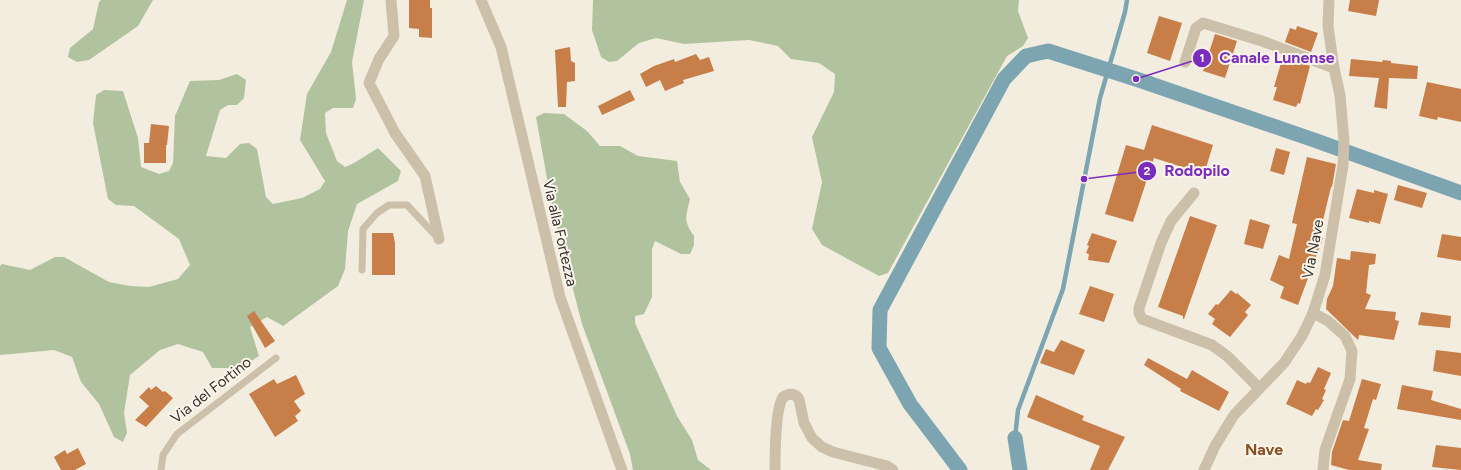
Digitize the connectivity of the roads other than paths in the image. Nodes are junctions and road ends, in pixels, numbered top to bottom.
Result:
1 (391, 0) edge
2 (481, 0) edge
3 (1329, 0) edge
4 (1185, 62) dead end
5 (1334, 68) junction
6 (1194, 194) dead end
7 (439, 239) joint
8 (362, 270) dead end
9 (1313, 313) junction
10 (276, 358) dead end
11 (1259, 388) junction
12 (161, 470) edge
13 (622, 470) edge
14 (775, 470) edge
15 (893, 470) edge
16 (1204, 470) edge
17 (1323, 470) edge

1 - 7 street
2 - 13 street, Via alla Fortezza
3 - 5 street, Via Nave
4 - 5 street
5 - 9 street, Via Nave
6 - 11 street
7 - 8 lane
9 - 11 street, Via Nave
9 - 17 street
10 - 12 lane, Via del Fortino
11 - 16 street, Via Nave
14 - 15 street

